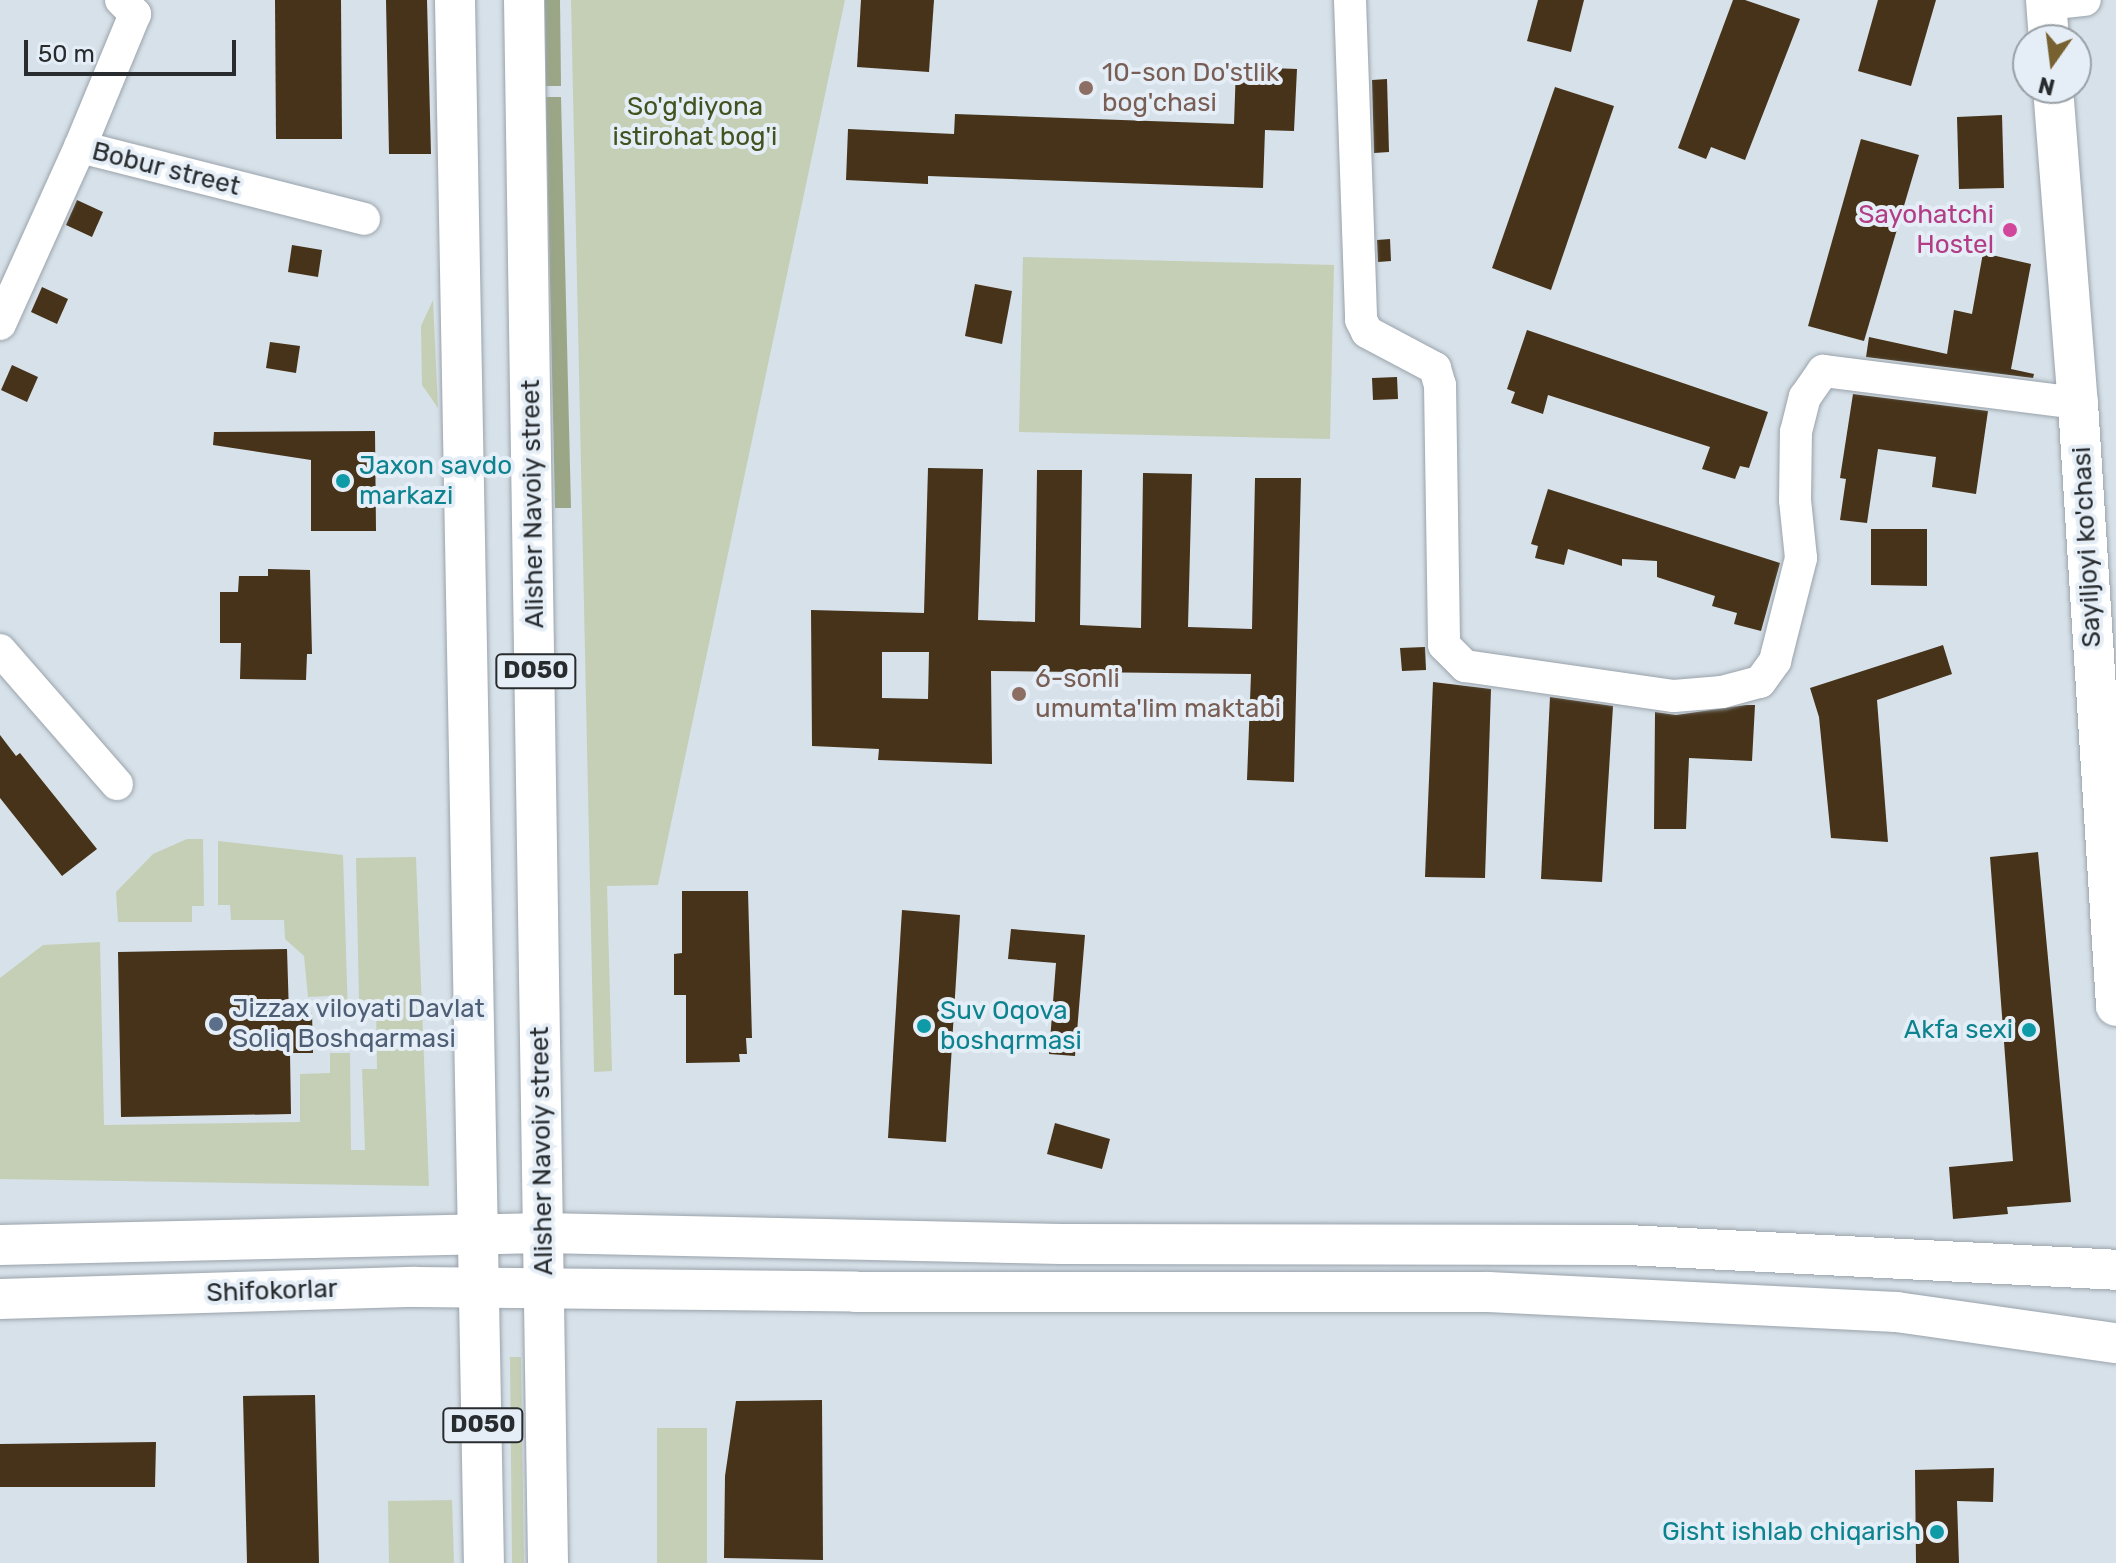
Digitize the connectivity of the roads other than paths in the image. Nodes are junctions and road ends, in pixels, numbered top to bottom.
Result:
1 (455, 0) edge
2 (524, 0) edge
3 (1350, 0) edge
4 (2085, 0) edge
5 (131, 5) edge
6 (2047, 15) edge
7 (2054, 104) edge
8 (80, 147) junction
9 (364, 219) dead end
10 (0, 324) edge
11 (2078, 403) junction
12 (0, 650) edge
13 (117, 784) dead end
14 (2116, 1006) edge
15 (543, 1233) junction
16 (479, 1234) junction
17 (0, 1245) edge
18 (2116, 1270) edge
19 (481, 1287) junction
20 (544, 1287) junction
21 (0, 1299) edge
22 (2116, 1343) edge
23 (484, 1563) edge
24 (548, 1563) edge

1 - 16 main road, D050
2 - 15 main road, Alisher Navoiy street / D050
3 - 11 street
4 - 6 street
5 - 8 street, Bobur street
7 - 11 main road, Sayiljoyi ko'chasi
8 - 9 street, Bobur street
8 - 10 street
11 - 14 main road, Sayiljoyi ko'chasi
12 - 13 street
15 - 16 main road, Shifokorlar
15 - 18 main road, Shifokorlar
15 - 20 main road, Alisher Navoiy street / D050
16 - 17 main road, Shifokorlar
16 - 19 main road, D050
19 - 20 main road, Shifokorlar
19 - 21 main road, Shifokorlar
19 - 23 main road, D050
20 - 22 main road, Shifokorlar
20 - 24 main road, Alisher Navoiy street / D050

